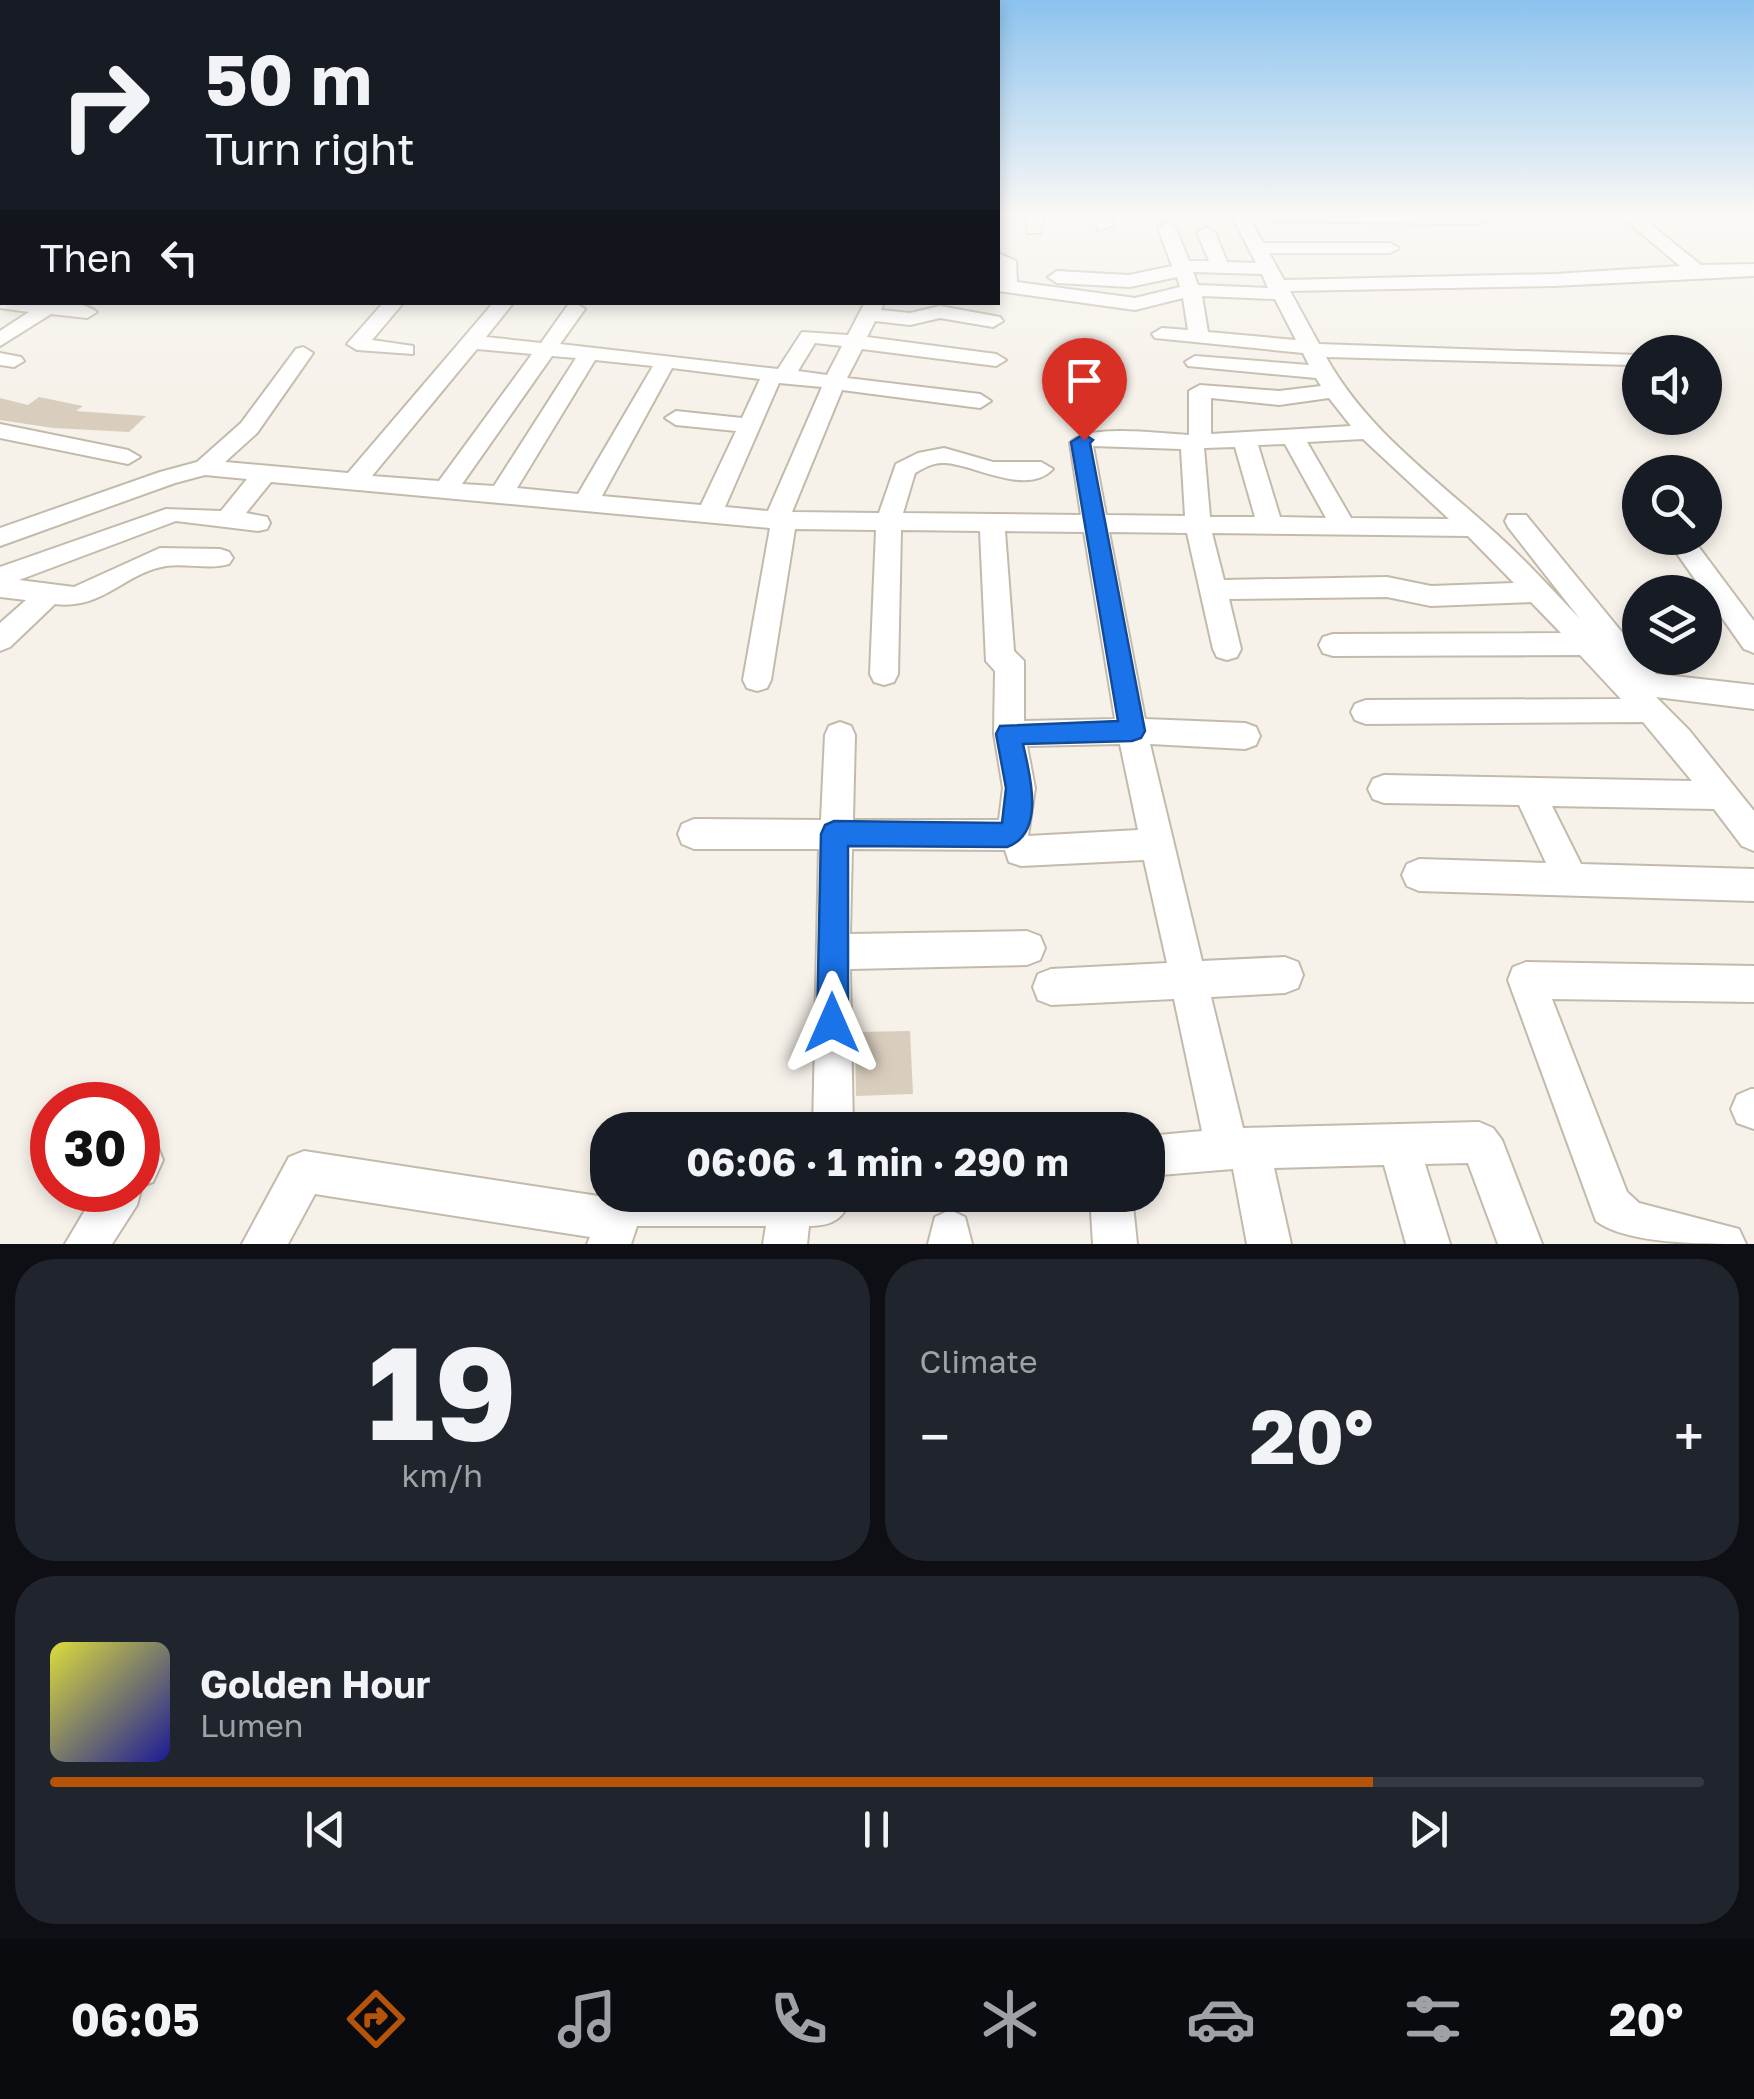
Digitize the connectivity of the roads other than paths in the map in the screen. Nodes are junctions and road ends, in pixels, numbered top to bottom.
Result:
1 (1193, 274) edge
2 (1269, 274) edge
3 (1271, 274) edge
4 (1274, 274) edge
5 (1638, 274) edge
6 (1186, 276) junction
7 (1010, 286) edge
8 (20, 305) edge
9 (392, 305) edge
10 (503, 305) edge
11 (47, 308) junction
12 (872, 308) edge
13 (941, 308) edge
14 (574, 309) dead end
15 (87, 312) dead end
16 (993, 321) dead end
17 (1162, 334) dead end
18 (1199, 337) junction
19 (0, 340) edge
20 (854, 340) junction
21 (472, 342) junction
22 (406, 350) dead end
23 (544, 350) junction
24 (303, 353) dead end
25 (589, 354) junction
26 (1622, 359) edge
27 (666, 360) junction
28 (996, 360) dead end
29 (1196, 362) dead end
30 (1319, 365) junction
31 (777, 377) junction
32 (834, 383) junction
33 (980, 401) dead end
34 (676, 418) dead end
35 (749, 426) junction
36 (0, 431) edge
37 (1368, 432) junction
38 (1293, 437) junction
39 (1246, 440) junction
40 (1196, 442) junction
41 (128, 457) dead end
42 (205, 468) junction
43 (1041, 469) dead end
44 (265, 472) junction
45 (354, 482) junction
46 (446, 489) junction
47 (501, 494) junction
48 (586, 502) junction
49 (710, 513) junction
50 (226, 520) junction
51 (780, 520) junction
52 (889, 520) junction
53 (1517, 520) dead end
54 (258, 522) dead end
55 (992, 524) junction
56 (1093, 526) junction
57 (1198, 526) junction
58 (1270, 526) junction
59 (1344, 527) junction
60 (1474, 528) junction
61 (0, 538) edge
62 (1690, 555) edge
63 (220, 558) dead end
64 (0, 577) edge
65 (0, 587) edge
66 (1211, 590) junction
67 (1538, 592) junction
68 (50, 593) junction
69 (0, 640) edge
70 (1754, 642) edge
71 (1586, 644) junction
72 (1333, 645) dead end
73 (1227, 650) dead end
74 (884, 674) dead end
75 (757, 680) dead end
76 (1640, 692) junction
77 (1754, 697) edge
78 (1366, 712) dead end
79 (1132, 731) junction
80 (1009, 734) junction
81 (840, 735) dead end
82 (1245, 736) dead end
83 (1384, 789) dead end
84 (1530, 794) junction
85 (1722, 796) junction
86 (694, 834) dead end
87 (834, 834) junction
88 (1754, 836) edge
89 (1159, 844) junction
90 (1021, 851) dead end
91 (1420, 875) dead end
92 (1571, 880) junction
93 (1754, 885) edge
94 (1027, 948) dead end
95 (832, 952) junction
96 (1285, 975) dead end
97 (1190, 981) junction
98 (1754, 984) edge
99 (1052, 987) dead end
100 (833, 1112) edge
101 (1398, 1142) junction
102 (1238, 1148) junction
103 (1165, 1154) edge
104 (108, 1212) edge
105 (812, 1212) edge
106 (1112, 1212) edge
107 (788, 1224) edge
108 (613, 1232) edge
109 (1682, 1241) edge
110 (87, 1244) edge
111 (264, 1244) edge
112 (1115, 1244) edge
113 (1269, 1244) edge
114 (1428, 1244) edge
115 (1520, 1244) edge
116 (1724, 1244) edge

1 - 6 street
2 - 6 street
3 - 30 street
4 - 5 street
6 - 7 street
6 - 18 street
8 - 11 street
9 - 22 street
10 - 21 street
11 - 15 street
11 - 19 street
12 - 13 street
12 - 20 street
13 - 16 street
14 - 23 street
17 - 18 street
18 - 30 street
20 - 28 street
20 - 31 street
20 - 32 street
21 - 23 street
21 - 45 street
23 - 25 street
23 - 46 street
24 - 42 street
25 - 27 street
25 - 47 street
26 - 30 street
27 - 31 street
27 - 48 street
29 - 30 street
30 - 37 street
30 - 40 street
31 - 32 street
31 - 35 street
32 - 33 street
32 - 51 street
34 - 35 street
35 - 49 street
36 - 41 street
37 - 38 street
37 - 60 street
38 - 39 street
38 - 59 street
39 - 40 street
39 - 58 street
40 - 56 street
40 - 57 street
42 - 44 street
42 - 61 street
43 - 52 street
44 - 45 street
44 - 50 street
45 - 46 street
46 - 47 street
47 - 48 street
48 - 49 street
49 - 51 street
50 - 54 street
50 - 64 street
51 - 52 street
51 - 75 street
52 - 55 street
52 - 74 street
53 - 76 street
55 - 56 street
55 - 80 street
56 - 57 street
56 - 79 street
57 - 58 street
57 - 66 street
58 - 59 street
59 - 60 street
60 - 67 street
62 - 70 street
63 - 68 street
65 - 68 street
66 - 67 street
66 - 73 street
67 - 71 street
68 - 69 street
71 - 72 street
71 - 76 street
76 - 77 street
76 - 78 street
76 - 85 street
79 - 80 street
79 - 82 street
79 - 89 street
80 - 87 street
81 - 87 street
83 - 84 street
84 - 85 street
84 - 92 street
85 - 88 street
86 - 87 street
87 - 95 street
89 - 90 street
89 - 97 street
91 - 92 street
92 - 93 street
94 - 95 street
95 - 100 street
96 - 97 street
97 - 99 street
97 - 102 street
98 - 109 street
101 - 102 street
101 - 114 street
101 - 115 street
102 - 103 street
102 - 113 street
104 - 110 street
105 - 107 street
106 - 112 street
107 - 108 street
108 - 111 street
109 - 116 street

